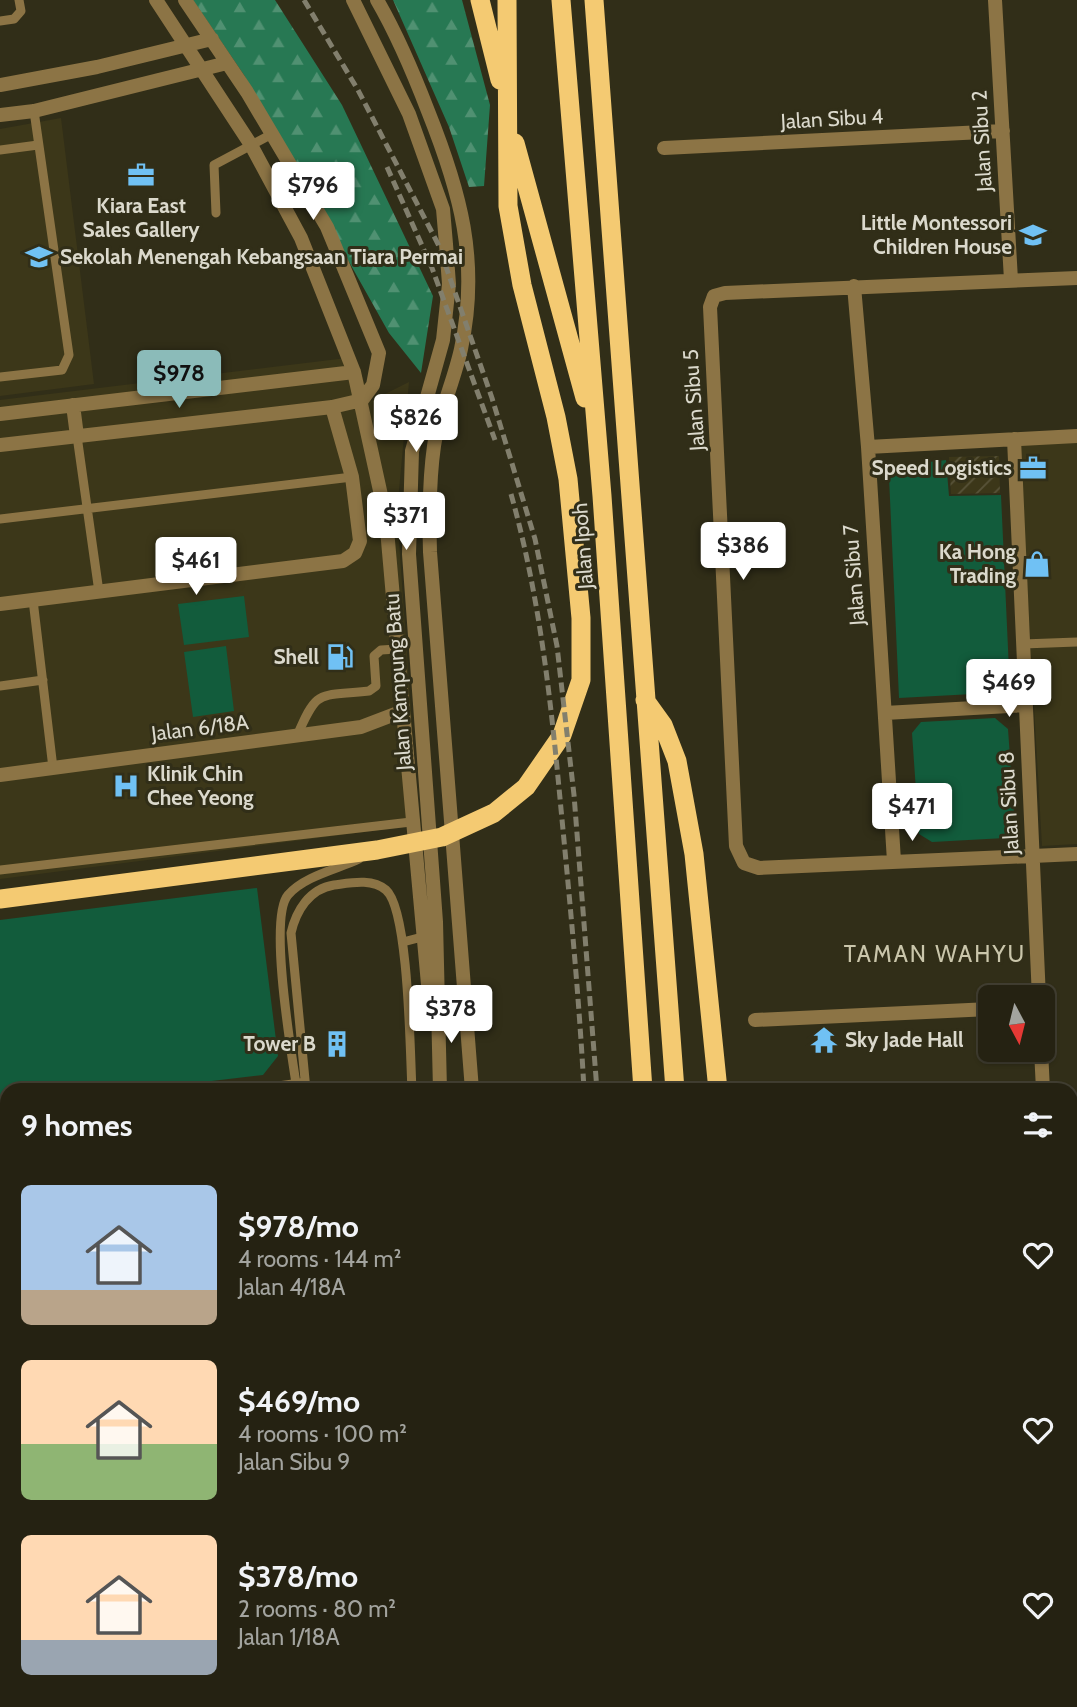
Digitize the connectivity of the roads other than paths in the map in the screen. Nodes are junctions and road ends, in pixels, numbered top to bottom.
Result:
1 (19, 0) edge
2 (156, 0) edge
3 (185, 0) edge
4 (353, 0) edge
5 (377, 0) edge
6 (480, 0) edge
7 (507, 0) edge
8 (561, 0) edge
9 (594, 0) edge
10 (995, 0) edge
11 (0, 21) edge
12 (212, 39) junction
13 (186, 45) junction
14 (227, 63) junction
15 (204, 70) junction
16 (0, 85) edge
17 (34, 111) junction
18 (0, 115) edge
19 (1003, 131) junction
20 (272, 134) junction
21 (38, 145) junction
22 (251, 145) junction
23 (664, 148) dead end
24 (0, 150) edge
25 (216, 213) dead end
26 (1077, 278) edge
27 (1011, 280) junction
28 (854, 286) junction
29 (354, 372) junction
30 (0, 377) edge
31 (362, 400) junction
32 (73, 405) junction
33 (332, 407) junction
34 (0, 414) edge
35 (77, 436) junction
36 (1077, 436) edge
37 (1014, 439) junction
38 (0, 445) edge
39 (598, 446) junction
40 (869, 447) junction
41 (352, 477) junction
42 (87, 508) junction
43 (0, 519) edge
44 (99, 592) junction
45 (33, 600) junction
46 (0, 604) edge
47 (1077, 642) edge
48 (1023, 644) junction
49 (397, 649) junction
50 (43, 680) junction
51 (0, 686) edge
52 (645, 699) junction
53 (1026, 705) junction
54 (402, 711) junction
55 (885, 713) junction
56 (297, 736) junction
57 (53, 768) junction
58 (0, 775) edge
59 (411, 822) junction
60 (377, 850) junction
61 (1077, 855) edge
62 (1033, 858) junction
63 (894, 861) junction
64 (0, 870) edge
65 (0, 899) edge
66 (422, 937) junction
67 (403, 942) junction
68 (298, 974) dead end
69 (283, 976) junction
70 (1038, 985) edge
71 (978, 1010) edge
72 (755, 1020) dead end
73 (438, 1062) junction
74 (1042, 1062) edge
75 (296, 1083) edge
76 (306, 1083) edge
77 (412, 1083) edge
78 (440, 1083) edge
79 (471, 1083) edge
80 (643, 1083) edge
81 (675, 1083) edge
82 (717, 1083) edge
83 (1043, 1083) edge

1 - 11 lane
2 - 13 street
3 - 12 street
4 - 73 street, Jalan Kampung Batu
5 - 79 street, Jalan Kampung Batu
6 - 39 highway
7 - 60 highway
8 - 39 highway, Jalan Ipoh
9 - 52 highway
10 - 19 street, Jalan Sibu 2
12 - 13 street
12 - 14 street
13 - 15 street
13 - 16 street
14 - 15 street
14 - 20 street
15 - 17 street
15 - 22 street
17 - 18 street
17 - 21 lane
19 - 23 street, Jalan Sibu 4
19 - 27 street, Jalan Sibu 2
20 - 22 lane
20 - 31 street
21 - 24 lane
21 - 30 lane
22 - 25 lane
22 - 29 street
26 - 27 street, Jalan Sibu 5
27 - 28 street, Jalan Sibu 5
28 - 40 street, Jalan Sibu 7
28 - 63 street, Jalan Sibu 5
29 - 31 street
29 - 32 street
31 - 33 street
31 - 49 street
32 - 34 street
32 - 35 street
33 - 35 street
33 - 41 street
35 - 38 street
35 - 42 lane
36 - 37 street
37 - 40 street
37 - 48 street, Jalan Sibu 8
39 - 80 highway, Jalan Ipoh
40 - 55 street, Jalan Sibu 7
41 - 42 lane
41 - 44 street
42 - 43 lane
42 - 44 lane
44 - 45 street
45 - 46 street
45 - 50 lane
47 - 48 lane
48 - 53 street, Jalan Sibu 8
49 - 54 street
49 - 56 lane
50 - 51 lane
50 - 57 lane
52 - 81 highway
52 - 82 highway
53 - 55 street
53 - 62 street, Jalan Sibu 8
54 - 56 street, Jalan 6/18A
54 - 59 street
55 - 63 street, Jalan Sibu 7
56 - 57 street, Jalan 6/18A
57 - 58 street, Jalan 6/18A
59 - 64 lane
59 - 66 street
60 - 65 highway
60 - 69 lane
61 - 62 street
62 - 63 street
62 - 70 street, Jalan Sibu 8
66 - 67 lane
66 - 73 street
67 - 76 lane
67 - 77 lane
68 - 69 lane
69 - 75 lane
71 - 72 street
73 - 78 street
74 - 83 street

